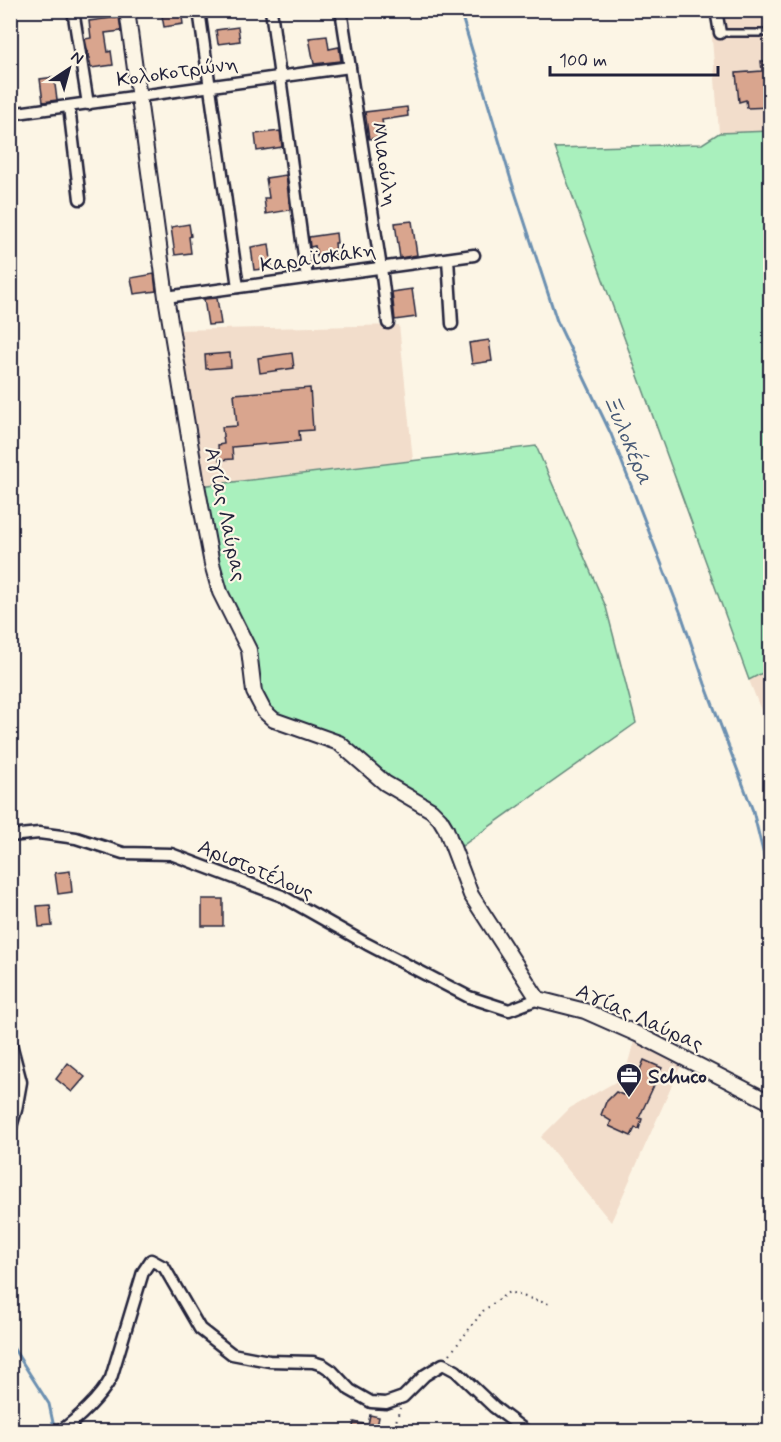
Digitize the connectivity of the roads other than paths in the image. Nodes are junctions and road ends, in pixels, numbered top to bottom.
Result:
1 (73, 10) edge
2 (127, 10) edge
3 (199, 10) edge
4 (271, 10) edge
5 (341, 10) edge
6 (716, 10) edge
7 (720, 33) joint
8 (771, 33) edge
9 (350, 67) junction
10 (280, 76) junction
11 (210, 87) junction
12 (139, 96) junction
13 (88, 104) junction
14 (69, 107) junction
15 (10, 114) edge
16 (80, 199) dead end
17 (474, 255) dead end
18 (447, 259) junction
19 (381, 268) junction
20 (307, 278) junction
21 (238, 287) junction
22 (166, 297) junction
23 (388, 323) dead end
24 (452, 324) dead end
25 (10, 836) edge
26 (538, 999) junction
27 (10, 1040) edge
28 (771, 1102) edge
29 (10, 1130) edge
30 (75, 1427) edge
31 (61, 1430) edge
32 (527, 1431) edge

1 - 13 street
2 - 12 street, Αγίας Λαύρας
3 - 11 street
4 - 10 street
5 - 9 street, Μιαούλη
6 - 7 street
7 - 8 lane
9 - 10 street, Κολοκοτρώνη
9 - 19 street, Μιαούλη
10 - 11 street, Κολοκοτρώνη
10 - 20 street
11 - 12 street, Κολοκοτρώνη
11 - 21 street
12 - 13 street, Κολοκοτρώνη
12 - 22 street, Αγίας Λαύρας
13 - 14 street, Κολοκοτρώνη
14 - 15 street, Κολοκοτρώνη
14 - 16 street
17 - 18 street, Καραϊσκάκη
18 - 19 street, Καραϊσκάκη
18 - 24 street
19 - 20 street, Καραϊσκάκη
19 - 23 street, Μιαούλη
20 - 21 street, Καραϊσκάκη
21 - 22 street, Καραϊσκάκη
22 - 26 street, Αγίας Λαύρας
25 - 26 street, Αριστοτέλους
26 - 28 street, Αγίας Λαύρας
27 - 29 street
30 - 31 street
30 - 32 street

